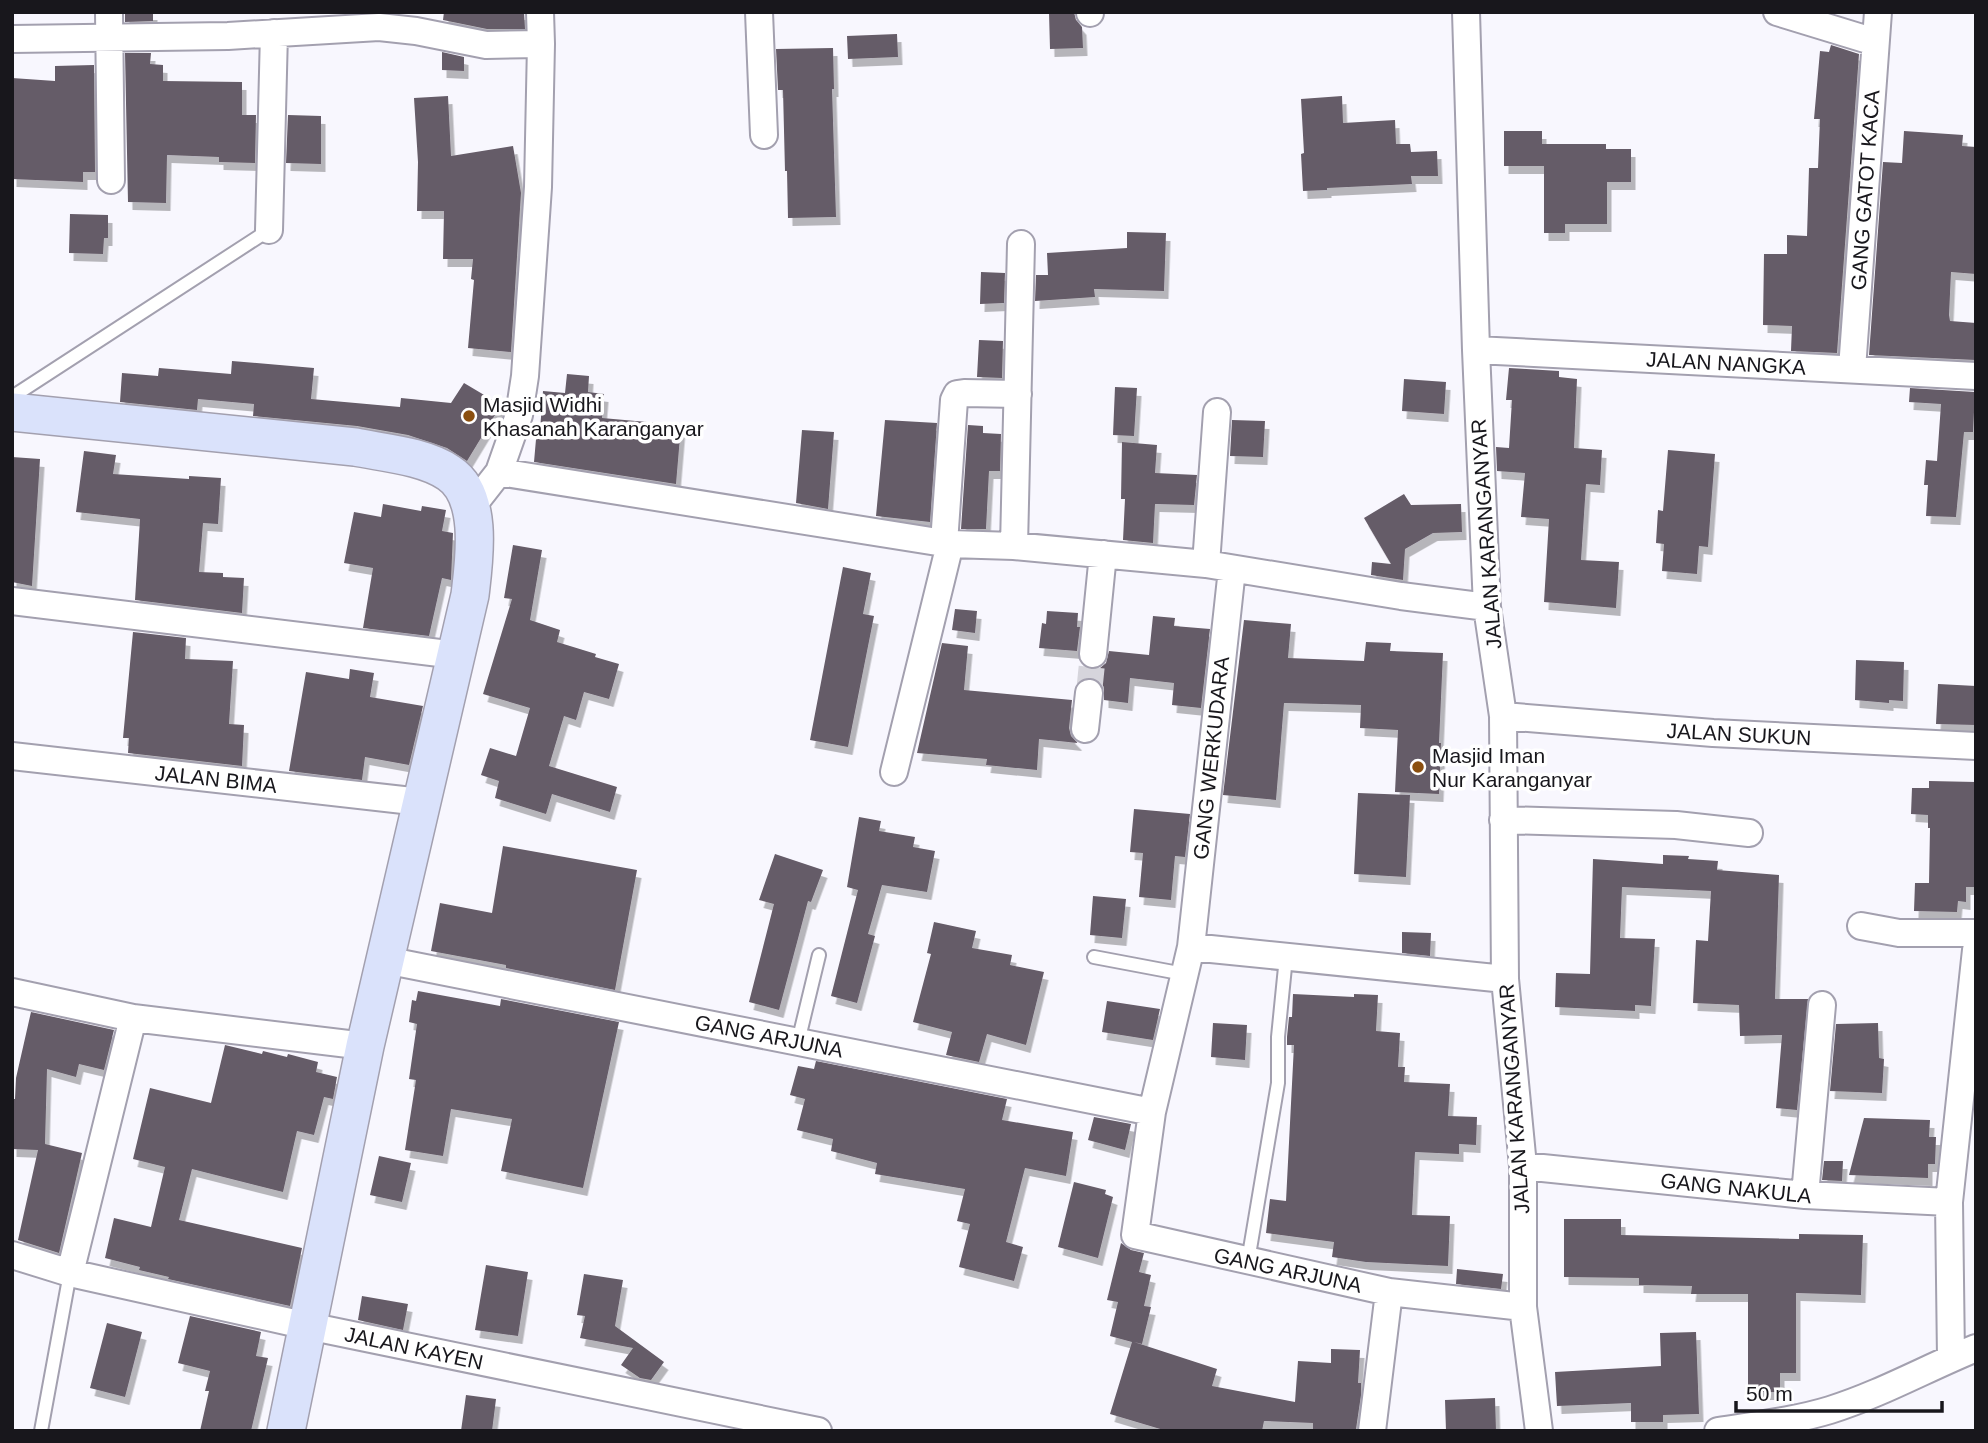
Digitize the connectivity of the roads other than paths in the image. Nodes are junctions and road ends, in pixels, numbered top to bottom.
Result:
1 (540, 12) edge
2 (759, 12) edge
3 (1466, 12) edge
4 (1777, 12) edge
5 (1878, 12) edge
6 (228, 24) edge
7 (109, 25) edge
8 (274, 33) junction
9 (12, 39) edge
10 (1875, 42) junction
11 (541, 44) junction
12 (764, 135) dead end
13 (111, 180) dead end
14 (269, 230) joint
15 (1021, 244) dead end
16 (1476, 351) junction
17 (1852, 369) junction
18 (1976, 376) edge
19 (1018, 394) junction
20 (12, 397) edge
21 (12, 412) edge
22 (1217, 412) dead end
23 (499, 472) junction
24 (470, 509) junction
25 (947, 543) junction
26 (1014, 546) junction
27 (1103, 554) junction
28 (1219, 566) junction
29 (12, 601) edge
30 (1487, 607) junction
31 (456, 654) junction
32 (1093, 654) tunnel mouth
33 (1088, 693) tunnel mouth
34 (1503, 716) junction
35 (1084, 729) dead end
36 (1976, 746) edge
37 (12, 756) edge
38 (894, 772) dead end
39 (421, 802) junction
40 (1503, 820) junction
41 (1749, 833) dead end
42 (1861, 926) dead end
43 (1976, 933) edge
44 (1191, 947) junction
45 (1976, 950) edge
46 (819, 955) dead end
47 (1094, 957) dead end
48 (1286, 957) junction
49 (385, 960) junction
50 (1184, 974) junction
51 (1505, 979) junction
52 (13, 998) edge
53 (1822, 1004) dead end
54 (133, 1018) junction
55 (798, 1042) junction
56 (366, 1046) junction
57 (1152, 1112) junction
58 (1523, 1166) junction
59 (1805, 1195) junction
60 (1949, 1202) junction
61 (12, 1255) edge
62 (1248, 1261) junction
63 (70, 1273) junction
64 (1389, 1292) junction
65 (1523, 1307) junction
66 (308, 1326) junction
67 (1976, 1348) edge
68 (1951, 1358) junction
69 (41, 1431) edge
70 (286, 1431) edge
71 (818, 1431) edge
72 (1372, 1431) edge
73 (1539, 1431) edge
74 (1718, 1431) edge

1 - 11 street
2 - 12 street
3 - 16 street, JALAN KARANGANYAR
4 - 10 street
5 - 10 street, GANG GATOT KACA
6 - 7 street
6 - 8 street
7 - 9 street
7 - 13 street
8 - 11 street
8 - 14 street
10 - 17 street, GANG GATOT KACA
11 - 23 street
14 - 20 lane
15 - 19 street
16 - 17 street, JALAN NANGKA
16 - 30 street, JALAN KARANGANYAR
17 - 18 street, JALAN NANGKA
19 - 25 street
19 - 26 street
21 - 24 main road
22 - 28 street, GANG WERKUDARA
23 - 24 street
23 - 25 street
24 - 31 main road
25 - 26 street
25 - 38 street
26 - 27 street
27 - 28 street
27 - 32 street
28 - 30 street
28 - 44 street, GANG WERKUDARA
29 - 31 street
30 - 34 street, JALAN KARANGANYAR
31 - 39 main road
33 - 35 street
34 - 36 street, JALAN SUKUN
34 - 40 street, JALAN KARANGANYAR
37 - 39 street, JALAN BIMA
39 - 49 main road
40 - 41 street
40 - 51 street, JALAN KARANGANYAR
42 - 43 street
44 - 48 street
44 - 50 street, GANG ARJUNA
45 - 60 street
46 - 55 lane
47 - 50 lane
48 - 51 street
48 - 62 lane
49 - 55 street, GANG ARJUNA
49 - 56 main road
50 - 57 street, GANG ARJUNA
51 - 58 street, JALAN KARANGANYAR
52 - 54 street
53 - 59 street
54 - 56 street
54 - 63 street
55 - 57 street, GANG ARJUNA
56 - 66 main road
57 - 62 street, GANG ARJUNA
58 - 59 street, GANG NAKULA
58 - 65 street, JALAN KARANGANYAR
59 - 60 street, GANG NAKULA
60 - 68 street
61 - 63 street, JALAN KAYEN
62 - 64 street, GANG ARJUNA
63 - 66 street, JALAN KAYEN
63 - 69 lane
64 - 65 street, GANG ARJUNA
64 - 72 street
65 - 73 street, JALAN KARANGANYAR
66 - 70 main road
66 - 71 street, JALAN KAYEN
67 - 68 street
68 - 74 street

